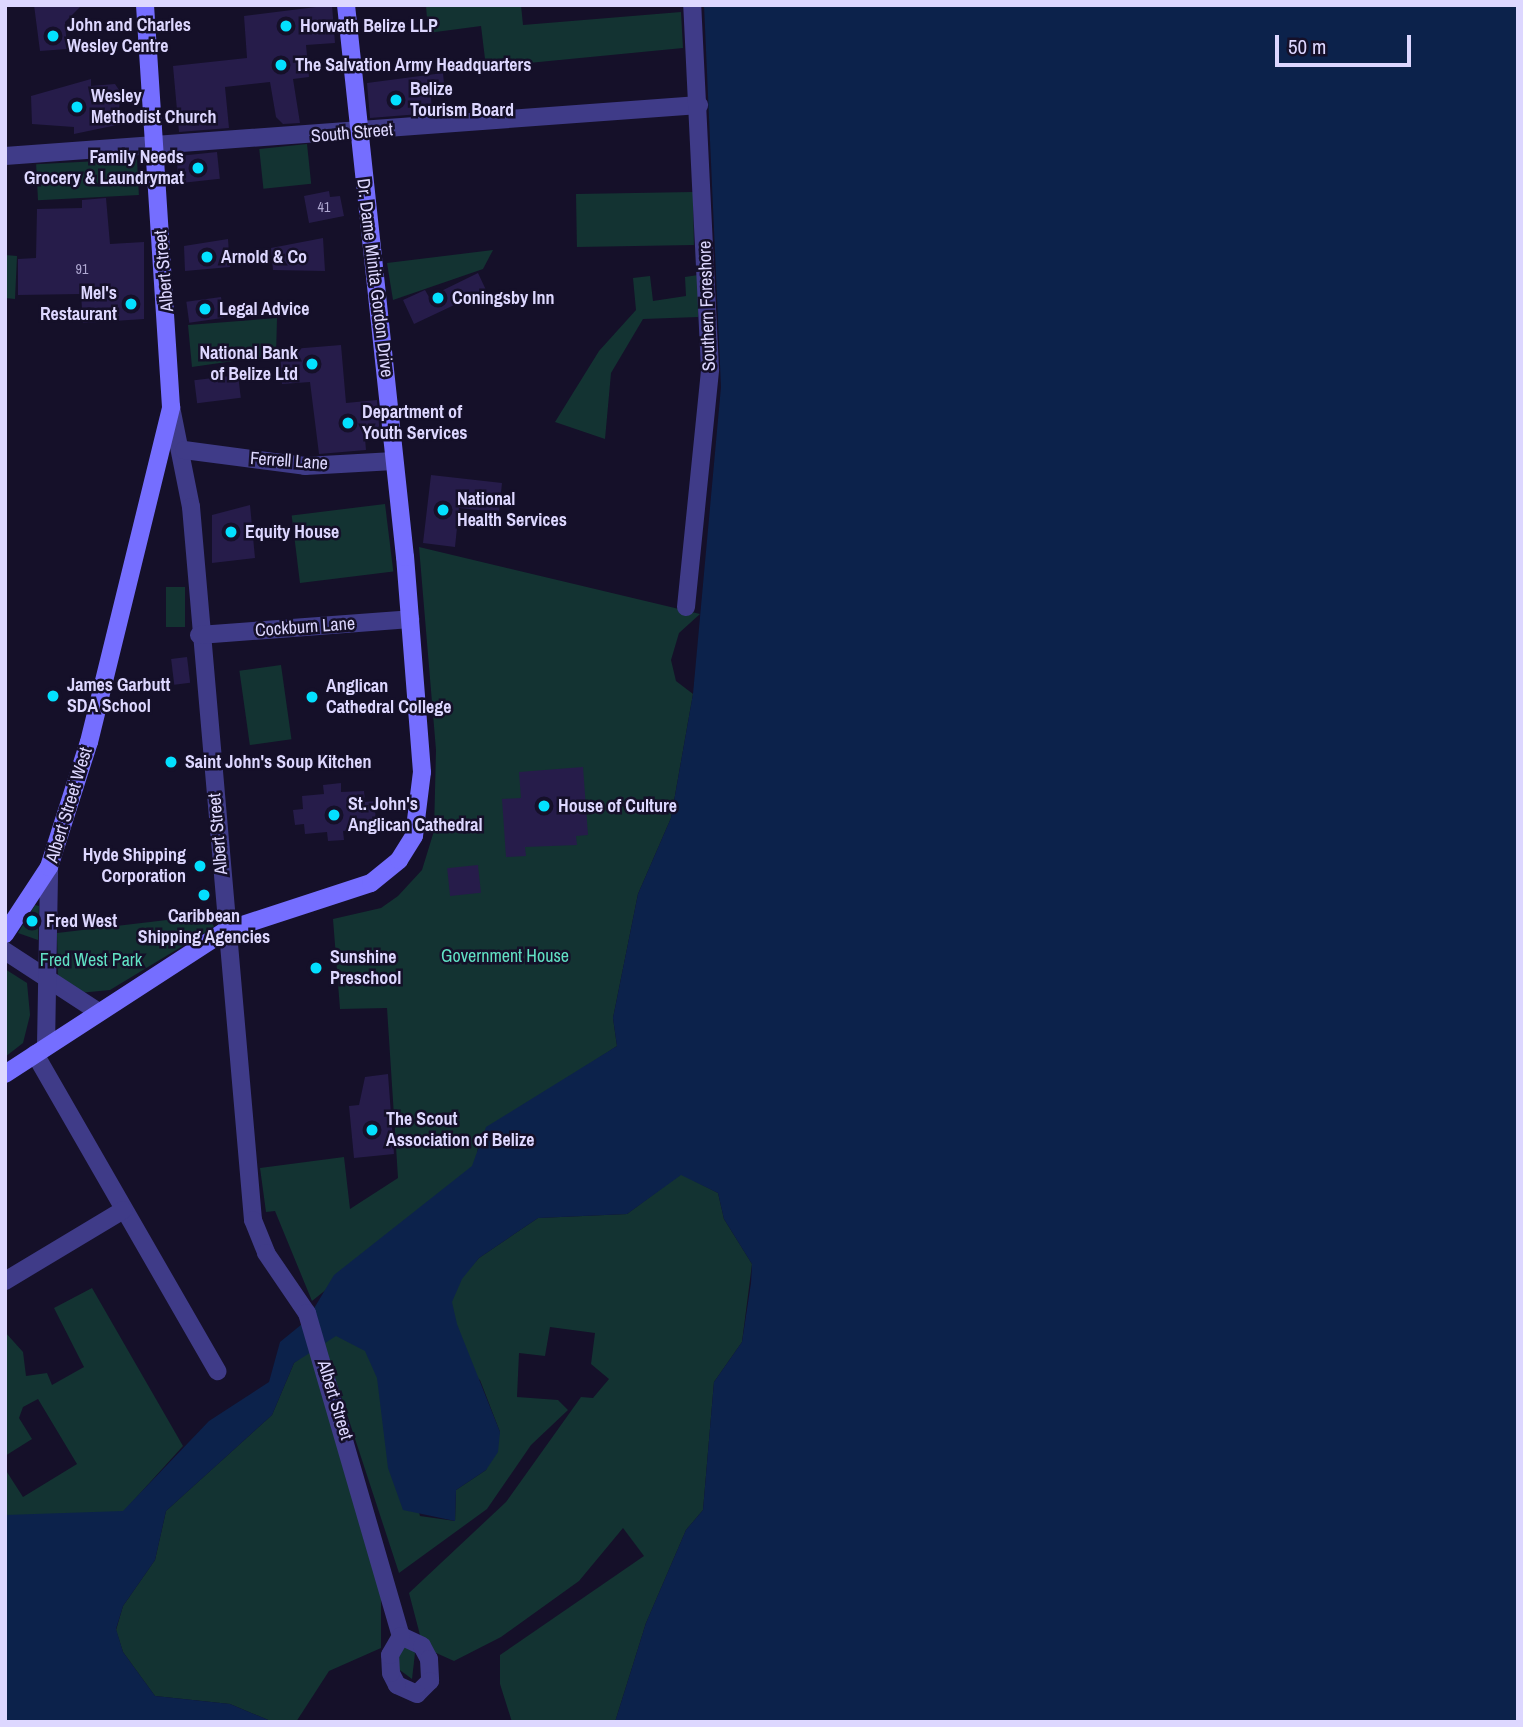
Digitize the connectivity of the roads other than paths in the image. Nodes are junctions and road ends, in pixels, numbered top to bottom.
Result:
1 (145, 5) edge
2 (346, 5) edge
3 (692, 5) edge
4 (699, 105) junction
5 (356, 132) junction
6 (154, 149) junction
7 (5, 156) edge
8 (171, 407) junction
9 (184, 450) junction
10 (394, 461) junction
11 (685, 607) dead end
12 (410, 619) junction
13 (199, 635) junction
14 (49, 867) junction
15 (226, 930) junction
16 (5, 934) edge
17 (5, 951) edge
18 (43, 979) junction
19 (97, 1012) junction
20 (41, 1050) junction
21 (5, 1074) edge
22 (123, 1210) junction
23 (5, 1281) edge
24 (217, 1371) dead end
25 (401, 1636) dead end

1 - 6 main road, Albert Street
2 - 5 main road, Dr. Dame Minita Gordon Drive
3 - 4 street, Southern Foreshore
4 - 5 street, South Street
4 - 11 street, Southern Foreshore
5 - 6 street, South Street
5 - 10 main road, Dr. Dame Minita Gordon Drive
6 - 7 street, South Street
6 - 8 main road, Albert Street
8 - 9 street, Albert Street
8 - 14 main road, Albert Street West
9 - 10 street, Ferrell Lane
9 - 13 street, Albert Street
10 - 12 main road, Dr. Dame Minita Gordon Drive
12 - 13 street, Cockburn Lane
12 - 15 main road, Dr. Dame Minita Gordon Drive
13 - 15 street, Albert Street
14 - 16 main road
14 - 18 street, Albert Street West
15 - 19 main road, Dr. Dame Minita Gordon Drive
15 - 25 street, Albert Street
17 - 18 street
18 - 19 street
18 - 20 street, Albert Street West
19 - 20 main road, Dr. Dame Minita Gordon Drive
20 - 21 main road, Dr. Dame Minita Gordon Drive
20 - 22 street, Albert Street West
22 - 23 street
22 - 24 street, Albert Street West

